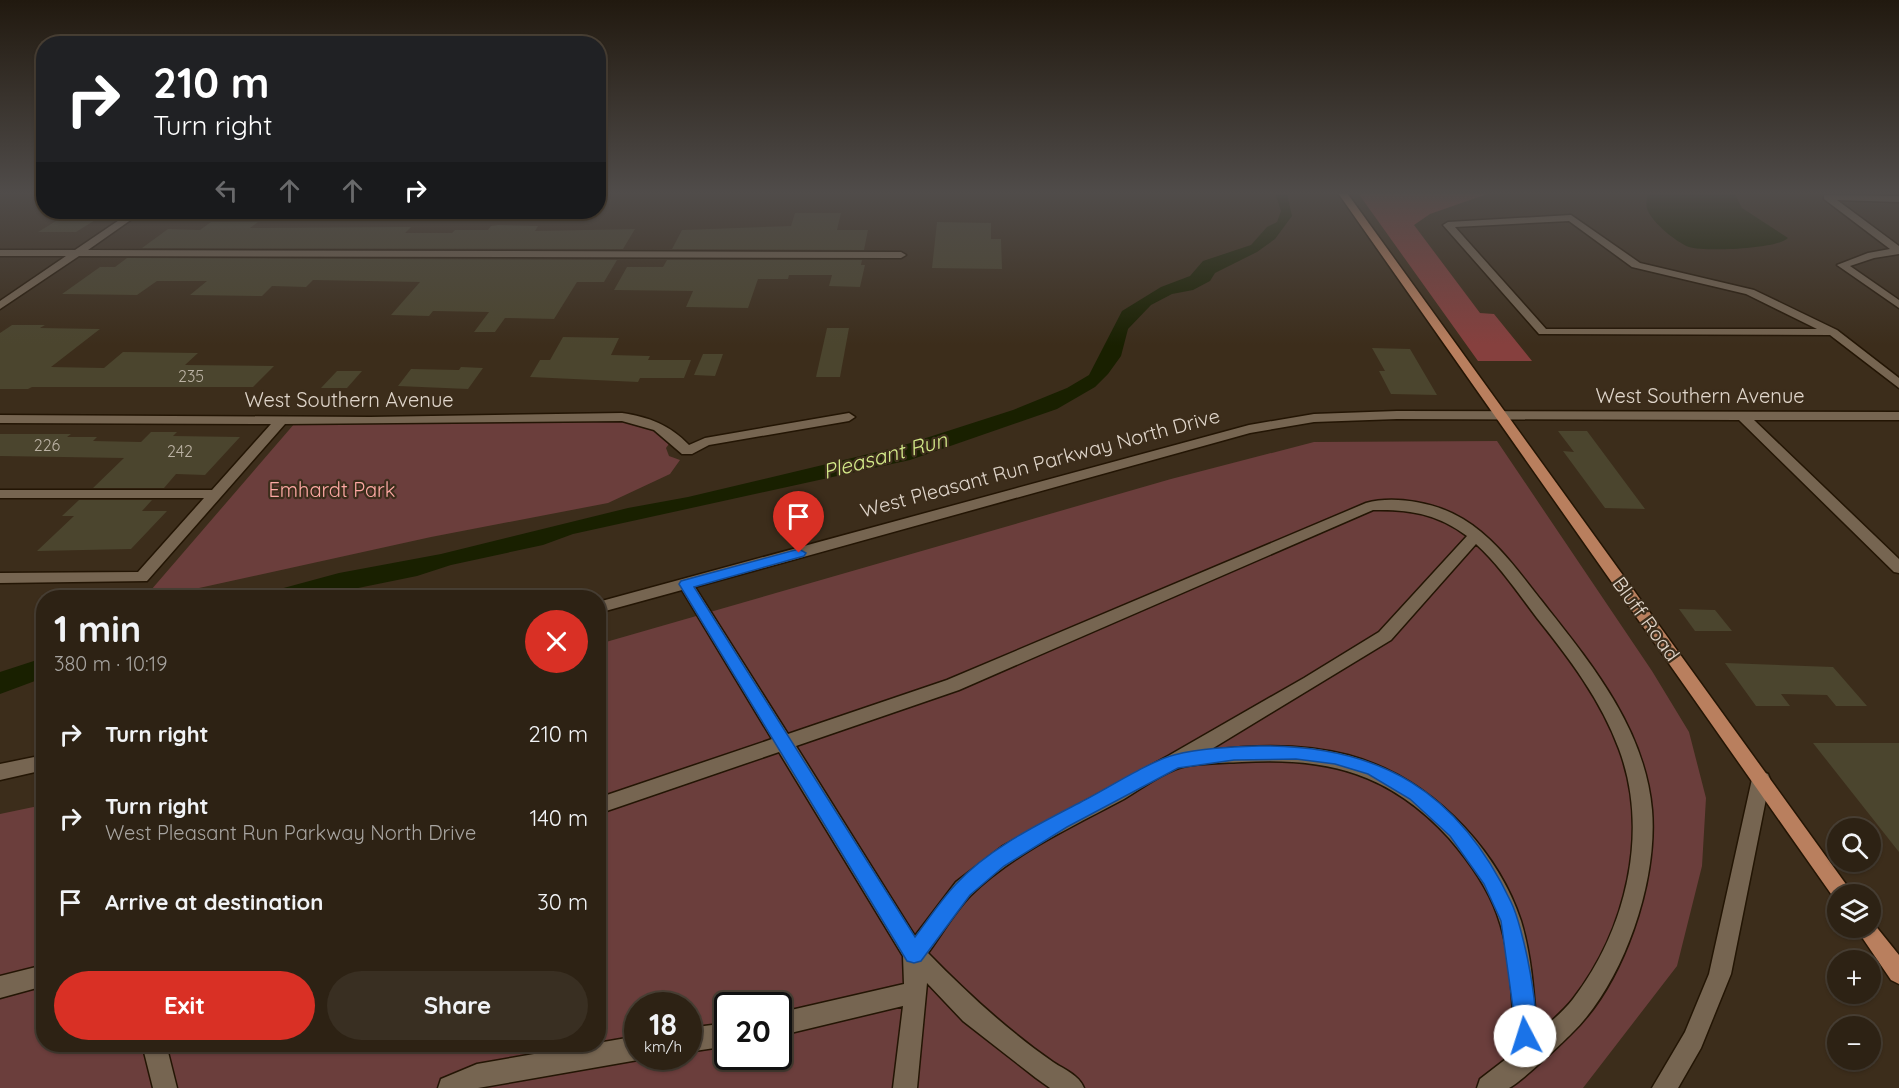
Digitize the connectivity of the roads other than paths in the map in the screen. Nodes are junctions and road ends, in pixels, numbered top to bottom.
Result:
1 (90, 244) edge
2 (1379, 244) edge
3 (1465, 244) edge
4 (1606, 244) edge
5 (1899, 251) edge
6 (0, 253) edge
7 (76, 253) junction
8 (900, 255) dead end
9 (1899, 305) edge
10 (0, 306) edge
11 (1833, 332) junction
12 (1899, 384) edge
13 (1501, 416) junction
14 (1743, 416) junction
15 (1899, 416) edge
16 (849, 417) dead end
17 (0, 419) edge
18 (282, 420) junction
19 (0, 494) edge
20 (216, 494) junction
21 (1475, 536) junction
22 (1899, 568) edge
23 (0, 578) edge
24 (686, 584) junction
25 (606, 606) edge
26 (783, 745) junction
27 (1175, 761) junction
28 (36, 764) edge
29 (0, 772) edge
30 (1761, 779) junction
31 (606, 803) edge
32 (1836, 884) edge
33 (1874, 938) edge
34 (914, 954) junction
35 (1899, 973) edge
36 (36, 977) edge
37 (0, 987) edge
38 (916, 992) junction
39 (792, 1022) edge
40 (624, 1050) edge
41 (156, 1052) edge
42 (1527, 1058) junction
43 (165, 1088) edge
44 (450, 1088) edge
45 (905, 1088) edge
46 (1072, 1088) edge
47 (1489, 1088) edge
48 (1664, 1088) edge

1 - 7 street
2 - 13 main road, Bluff Road
3 - 11 street
4 - 11 street
5 - 9 street
6 - 7 street
7 - 8 street
7 - 10 street
11 - 12 street
13 - 14 street, West Southern Avenue
13 - 24 street, West Pleasant Run Parkway North Drive
13 - 30 main road, Bluff Road
14 - 15 street, West Southern Avenue
14 - 22 street
16 - 18 street, West Southern Avenue
17 - 18 street, West Southern Avenue
18 - 20 street
19 - 20 street
20 - 23 street
21 - 26 street
21 - 27 street
21 - 42 street
24 - 25 street, West Pleasant Run Parkway North Drive
24 - 26 street
26 - 31 street
26 - 34 street
27 - 34 street
27 - 42 street
28 - 29 street
30 - 32 main road, Bluff Road
30 - 48 street
33 - 35 main road
34 - 38 street
34 - 46 street
36 - 37 street
38 - 39 street
38 - 45 street
40 - 44 street
41 - 43 street
42 - 47 street

